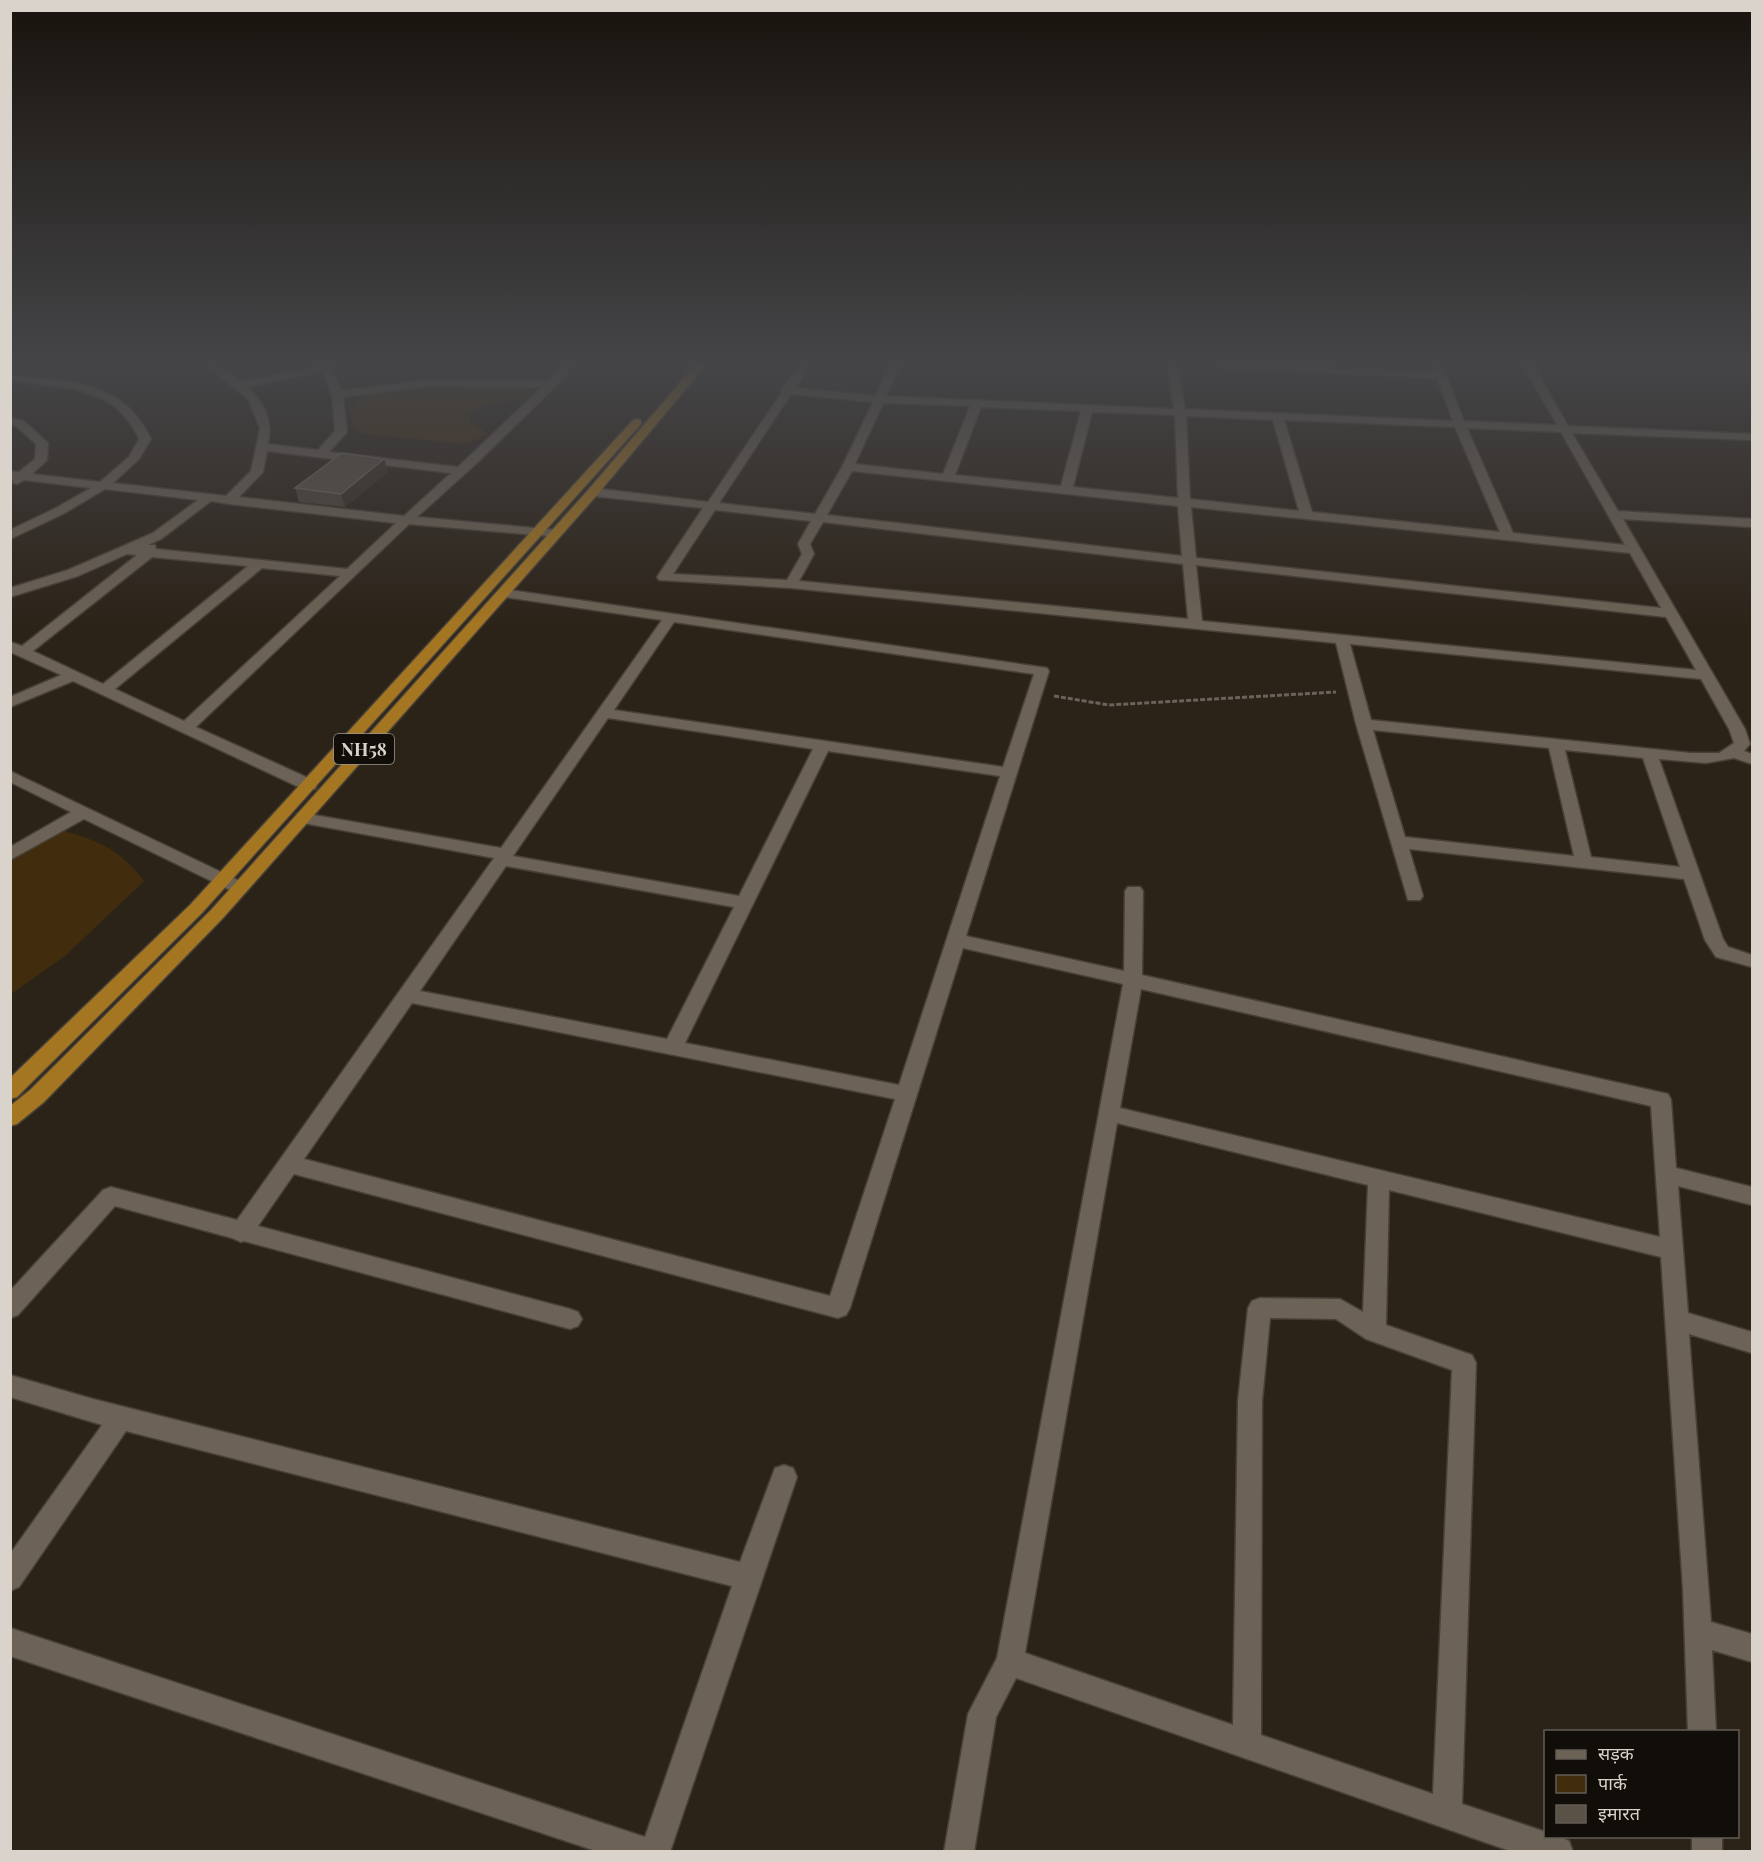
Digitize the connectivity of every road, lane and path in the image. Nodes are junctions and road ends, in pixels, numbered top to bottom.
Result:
1 (41, 452) edge
2 (137, 452) edge
3 (261, 452) edge
4 (303, 452) edge
5 (480, 452) edge
6 (609, 452) edge
7 (628, 452) edge
8 (747, 452) edge
9 (854, 452) edge
10 (958, 452) edge
11 (1076, 452) edge
12 (1182, 452) edge
13 (1288, 452) edge
14 (1472, 452) edge
15 (1579, 452) edge
16 (321, 454) joint
17 (848, 467) junction
18 (460, 471) junction
19 (16, 476) edge
20 (948, 477) junction
21 (10, 483) edge
22 (101, 486) junction
23 (1066, 489) junction
24 (594, 492) junction
25 (208, 498) junction
26 (229, 500) junction
27 (1184, 501) junction
28 (713, 506) junction
29 (1306, 514) junction
30 (1615, 515) junction
31 (819, 518) junction
32 (407, 520) junction
33 (1752, 523) edge
34 (537, 533) junction
35 (555, 534) junction
36 (10, 535) edge
37 (157, 536) junction
38 (1508, 536) junction
39 (124, 550) junction
40 (1634, 550) junction
41 (148, 553) junction
42 (1191, 561) junction
43 (259, 564) junction
44 (351, 573) junction
45 (791, 584) junction
46 (10, 593) edge
47 (503, 593) junction
48 (1669, 613) junction
49 (671, 617) junction
50 (1195, 624) junction
51 (1342, 639) junction
52 (17, 649) edge
53 (74, 675) junction
54 (1704, 675) junction
55 (105, 690) junction
56 (1355, 691) junction
57 (1035, 693) junction
58 (10, 703) edge
59 (604, 713) junction
60 (1364, 724) junction
61 (186, 728) junction
62 (823, 745) junction
63 (1556, 745) junction
64 (1735, 753) junction
65 (1650, 754) junction
66 (1752, 759) edge
67 (1010, 773) junction
68 (10, 776) edge
69 (309, 785) junction
70 (82, 813) junction
71 (303, 818) junction
72 (1398, 842) junction
73 (10, 855) edge
74 (503, 857) junction
75 (1584, 862) junction
76 (1691, 874) junction
77 (222, 881) junction
78 (240, 888) junction
79 (1134, 891) dead end
80 (1414, 896) dead end
81 (745, 903) junction
82 (957, 940) junction
83 (1752, 961) edge
84 (1133, 980) junction
85 (407, 994) junction
86 (673, 1047) junction
87 (10, 1092) edge
88 (908, 1094) junction
89 (1109, 1113) junction
90 (10, 1118) edge
91 (289, 1164) junction
92 (1667, 1174) junction
93 (1378, 1179) junction
94 (1752, 1196) edge
95 (241, 1233) junction
96 (1672, 1250) junction
97 (10, 1308) edge
98 (570, 1319) dead end
99 (1677, 1320) junction
100 (1374, 1332) junction
101 (1752, 1342) edge
102 (10, 1386) edge
103 (121, 1418) junction
104 (784, 1477) dead end
105 (748, 1577) junction
106 (10, 1578) edge
107 (1698, 1632) junction
108 (10, 1642) edge
109 (1752, 1648) edge
110 (1010, 1662) junction
111 (1702, 1730) edge
112 (1247, 1744) junction
113 (1447, 1813) junction
114 (646, 1851) edge
115 (655, 1851) edge
116 (959, 1851) edge
117 (1558, 1851) edge

1 - 19 street
2 - 22 street
3 - 26 street
4 - 16 street
5 - 18 street
6 - 34 highway, NH58
7 - 24 highway, NH58
8 - 28 street
9 - 17 street
10 - 20 street
11 - 23 street
12 - 27 street
13 - 29 street
14 - 38 street
15 - 30 street
16 - 18 street
17 - 20 street
17 - 31 street
18 - 32 street
19 - 21 street
19 - 22 street
20 - 23 street
22 - 25 street
22 - 36 street
23 - 27 street
24 - 28 street
24 - 35 highway, NH58
25 - 26 street
25 - 37 street
26 - 32 street
27 - 29 street
27 - 42 street
28 - 31 street
28 - 45 street
29 - 38 street
30 - 33 street
30 - 40 street
31 - 42 street
31 - 45 street
32 - 34 street
32 - 44 street
34 - 35 street
34 - 69 highway, NH58
35 - 47 highway, NH58
37 - 39 street
37 - 41 street
38 - 40 street
39 - 41 street
39 - 46 street
40 - 48 street
41 - 43 street
41 - 52 street
42 - 48 street
42 - 50 street
43 - 44 street
43 - 55 street
44 - 61 street
45 - 50 street
47 - 49 street
47 - 71 highway, NH58
48 - 54 street
49 - 57 street
49 - 59 street
50 - 51 street
51 - 54 street
51 - 56 street
52 - 53 street
53 - 55 street
53 - 58 street
54 - 64 street
55 - 61 street
56 - 57 path
56 - 60 street
57 - 67 street
59 - 62 street
59 - 74 street
60 - 63 street
60 - 72 street
61 - 69 street
62 - 67 street
62 - 81 street
63 - 65 street
63 - 75 street
64 - 65 street
64 - 66 street
65 - 76 street
67 - 82 street
68 - 70 street
69 - 77 highway, NH58
70 - 73 street
70 - 77 street
71 - 74 street
71 - 78 highway, NH58
72 - 75 street
72 - 80 street
74 - 81 street
74 - 85 street
75 - 76 street
76 - 83 street
77 - 78 street
77 - 87 highway, NH58
78 - 90 highway, NH58
79 - 84 street
81 - 86 street
82 - 84 street
82 - 88 street
84 - 89 street
84 - 92 street
85 - 86 street
85 - 91 street
86 - 88 street
88 - 91 street
89 - 93 street
89 - 110 street
91 - 95 street
92 - 94 street
92 - 96 street
93 - 96 street
93 - 100 street
95 - 97 street
95 - 98 street
96 - 99 street
99 - 101 street
99 - 107 street
100 - 112 street
100 - 113 street
102 - 103 street
103 - 105 street
103 - 106 street
104 - 105 street
105 - 115 street
107 - 109 street
107 - 111 street
108 - 114 street
110 - 112 street
110 - 116 street
112 - 113 street
113 - 117 street

